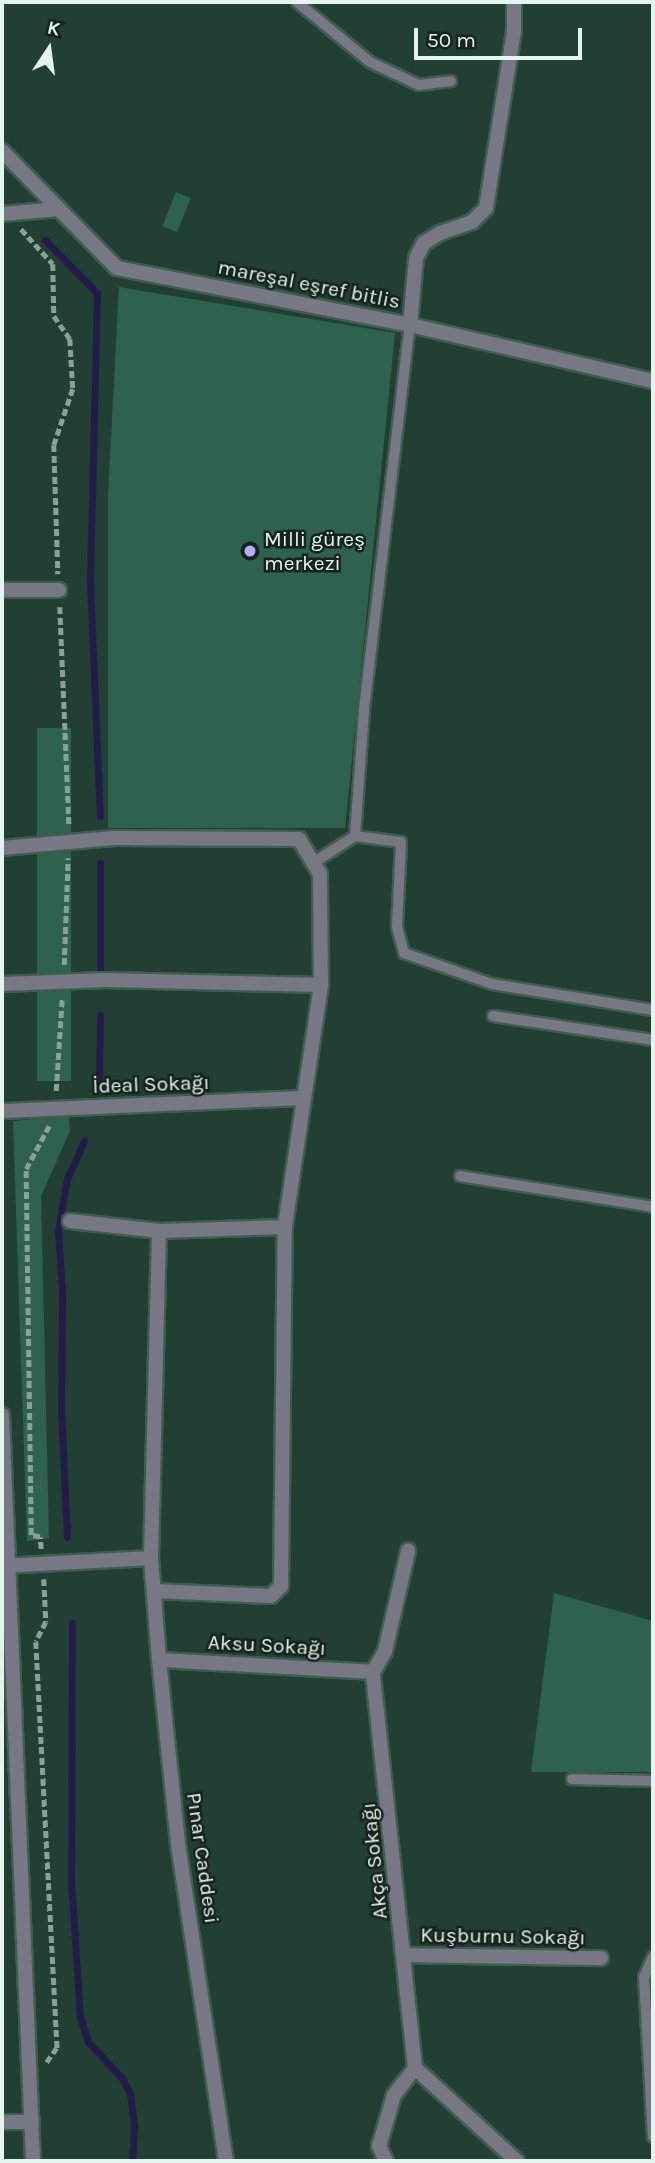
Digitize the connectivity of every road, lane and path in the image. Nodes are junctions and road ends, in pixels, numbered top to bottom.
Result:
1 (297, 2) edge
2 (514, 2) edge
3 (450, 81) dead end
4 (2, 151) edge
5 (59, 209) junction
6 (5, 214) edge
7 (410, 325) junction
8 (653, 381) edge
9 (2, 590) edge
10 (60, 590) junction
11 (355, 836) junction
12 (68, 842) junction
13 (2, 848) edge
14 (313, 863) junction
15 (63, 982) junction
16 (2, 984) edge
17 (321, 985) junction
18 (653, 1010) edge
19 (493, 1016) dead end
20 (653, 1040) edge
21 (302, 1098) junction
22 (55, 1109) junction
23 (2, 1111) edge
24 (460, 1176) dead end
25 (653, 1207) edge
26 (69, 1220) dead end
27 (285, 1227) junction
28 (159, 1231) junction
29 (2, 1415) edge
30 (40, 1537) dead end
31 (408, 1551) dead end
32 (152, 1558) junction
33 (5, 1566) edge
34 (45, 1589) dead end
35 (154, 1591) junction
36 (159, 1660) junction
37 (373, 1672) junction
38 (572, 1779) dead end
39 (653, 1782) edge
40 (405, 1955) junction
41 (653, 1957) edge
42 (601, 1958) dead end
43 (415, 2068) junction
44 (30, 2086) junction
45 (2, 2122) edge
46 (32, 2122) junction
47 (653, 2137) edge
48 (33, 2161) edge
49 (226, 2161) edge
50 (386, 2161) edge
51 (517, 2161) edge

1 - 3 lane
2 - 7 street
4 - 5 street, mareşal eşref bitlis
5 - 6 street
5 - 7 street, mareşal eşref bitlis
6 - 10 path
7 - 8 street, mareşal eşref bitlis
7 - 11 lane
9 - 10 street
10 - 12 path
11 - 14 lane
11 - 18 lane
12 - 13 street
12 - 14 street
12 - 15 path
14 - 17 street
15 - 16 street
15 - 17 street
15 - 22 path
17 - 21 street
19 - 20 lane
21 - 22 street, İdeal Sokağı
21 - 27 street
22 - 23 street, İdeal Sokağı
22 - 30 path
24 - 25 lane
26 - 28 street
27 - 28 street
27 - 35 street
28 - 32 street, Pınar Caddesi
29 - 33 street
31 - 37 street
32 - 33 street
32 - 35 street, Pınar Caddesi
33 - 44 street
34 - 44 path
35 - 36 street, Pınar Caddesi
36 - 37 street, Aksu Sokağı
36 - 49 street, Pınar Caddesi
37 - 40 street, Akça Sokağı
38 - 39 lane
40 - 42 street, Kuşburnu Sokağı
40 - 43 street, Akça Sokağı
41 - 47 lane
43 - 50 street
43 - 51 street
44 - 46 street
45 - 46 street
46 - 48 street

